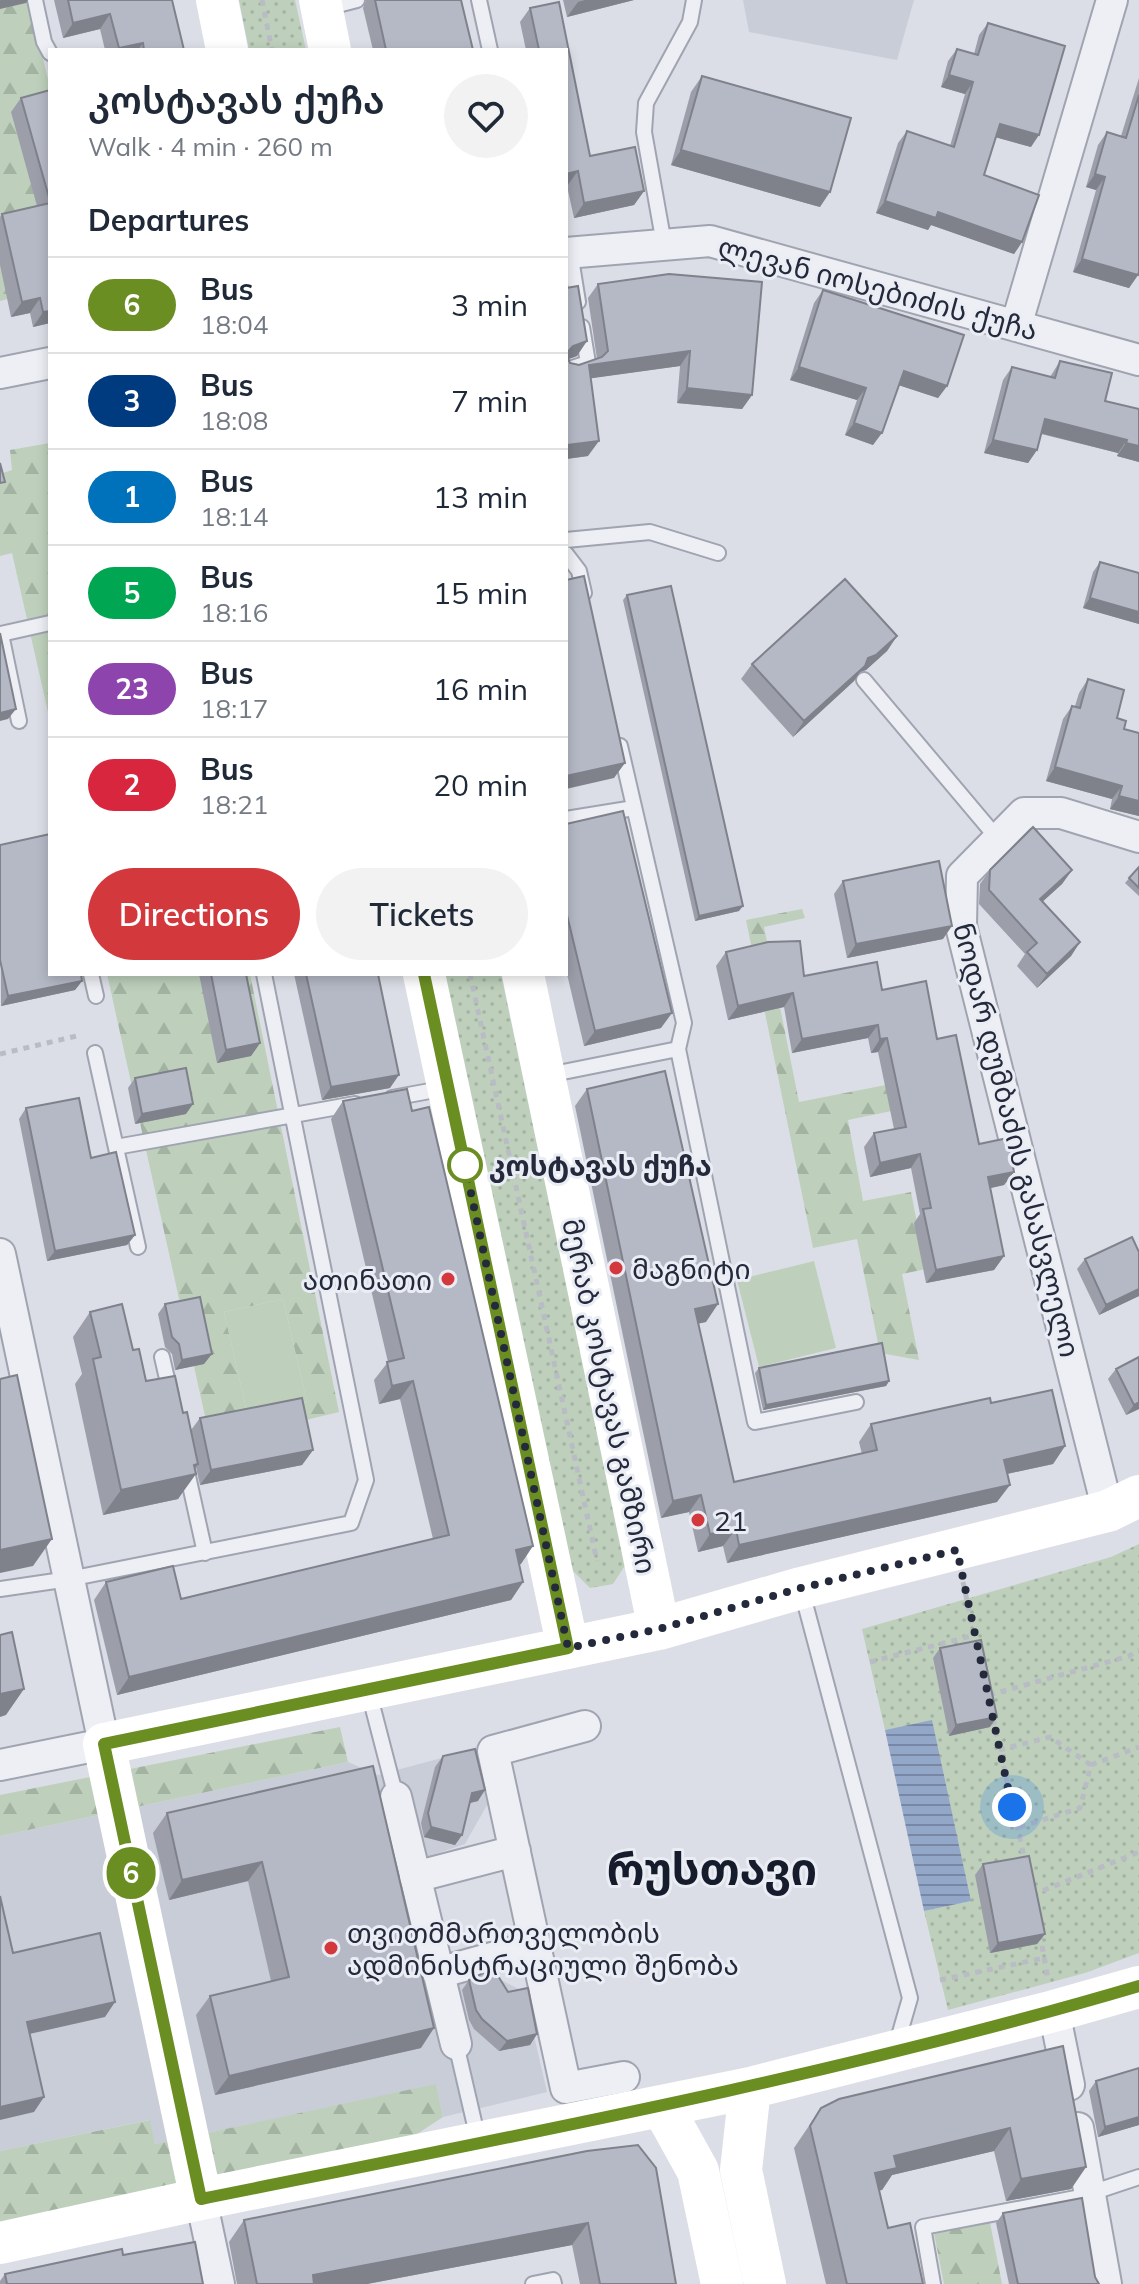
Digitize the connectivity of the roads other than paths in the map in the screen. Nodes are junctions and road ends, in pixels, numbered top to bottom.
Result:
1 (35, 0) edge
2 (217, 0) edge
3 (479, 0) edge
4 (694, 0) edge
5 (1112, 0) edge
6 (333, 3) edge
7 (223, 48) edge
8 (330, 48) edge
9 (490, 48) edge
10 (48, 49) edge
11 (664, 244) junction
12 (568, 249) edge
13 (568, 254) edge
14 (1016, 326) junction
15 (1139, 360) edge
16 (48, 363) edge
17 (568, 369) edge
18 (0, 373) edge
19 (568, 540) edge
20 (718, 553) dead end
21 (568, 557) edge
22 (586, 600) edge
23 (48, 623) edge
24 (1, 631) edge
25 (864, 680) edge
26 (19, 721) edge
27 (617, 734) edge
28 (634, 808) junction
29 (568, 819) edge
30 (1139, 837) edge
31 (998, 839) junction
32 (91, 976) edge
33 (264, 976) edge
34 (424, 976) edge
35 (523, 976) edge
36 (96, 996) dead end
37 (678, 1049) junction
38 (95, 1053) road end
39 (543, 1076) junction
40 (449, 1087) junction
41 (293, 1115) junction
42 (116, 1147) junction
43 (138, 1247) edge
44 (0, 1254) edge
45 (10, 1346) edge
46 (162, 1357) dead end
47 (856, 1402) dead end
48 (175, 1417) edge
49 (182, 1447) edge
50 (1123, 1504) edge
51 (205, 1553) junction
52 (69, 1579) junction
53 (801, 1588) junction
54 (0, 1589) edge
55 (659, 1629) junction
56 (568, 1648) junction
57 (368, 1689) junction
58 (585, 1726) dead end
59 (104, 1744) junction
60 (0, 1765) edge
61 (396, 1797) joint
62 (515, 1851) junction
63 (415, 1877) junction
64 (535, 1946) junction
65 (438, 1973) junction
66 (1139, 1987) edge
67 (1054, 2011) junction
68 (456, 2044) joint
69 (894, 2052) junction
70 (624, 2077) dead end
71 (750, 2088) junction
72 (662, 2106) junction
73 (479, 2143) junction
74 (1139, 2177) edge
75 (1091, 2194) junction
76 (201, 2199) junction
77 (0, 2243) edge
78 (219, 2284) edge
79 (533, 2284) edge
80 (554, 2284) edge
81 (722, 2284) edge
82 (765, 2284) edge
83 (933, 2284) edge
84 (1106, 2284) edge

1 - 10 lane
2 - 7 street
3 - 9 lane
4 - 11 lane
5 - 14 street
6 - 8 street
11 - 12 street, ლევან იოსებიძის ქუჩა
11 - 14 street, ლევან იოსებიძის ქუჩა
13 - 17 lane
14 - 15 street, ლევან იოსებიძის ქუჩა
16 - 18 street
19 - 20 lane
21 - 22 lane
23 - 24 lane
24 - 26 lane
25 - 31 lane
27 - 28 lane
28 - 29 lane
28 - 37 lane
30 - 31 street, ნოდარ დუმბაძის გასასვლელი
31 - 50 street, ნოდარ დუმბაძის გასასვლელი
32 - 36 lane
33 - 41 lane
34 - 40 street
35 - 39 street, მერაბ კოსტავას გამზირი
37 - 39 lane
37 - 47 lane
38 - 42 lane
39 - 55 street, მერაბ კოსტავას გამზირი
40 - 41 lane
40 - 56 street
41 - 42 lane
41 - 51 lane
42 - 43 lane
44 - 45 street
45 - 52 street
46 - 48 lane
49 - 51 lane
50 - 53 street
51 - 52 lane
52 - 54 lane
52 - 59 street
53 - 55 street
53 - 69 lane
55 - 56 street
56 - 57 street
57 - 59 street
57 - 61 lane
58 - 62 street
59 - 60 street
59 - 76 street
61 - 63 street
62 - 63 street
62 - 64 street
63 - 65 street
64 - 65 street
64 - 70 street
65 - 68 street
66 - 67 street
67 - 69 street
67 - 75 street
68 - 73 lane
69 - 71 street
71 - 72 street
71 - 82 street
72 - 73 street
72 - 81 street
73 - 76 street
74 - 75 lane
75 - 83 lane
75 - 84 street
76 - 77 street
76 - 78 street
79 - 80 lane

